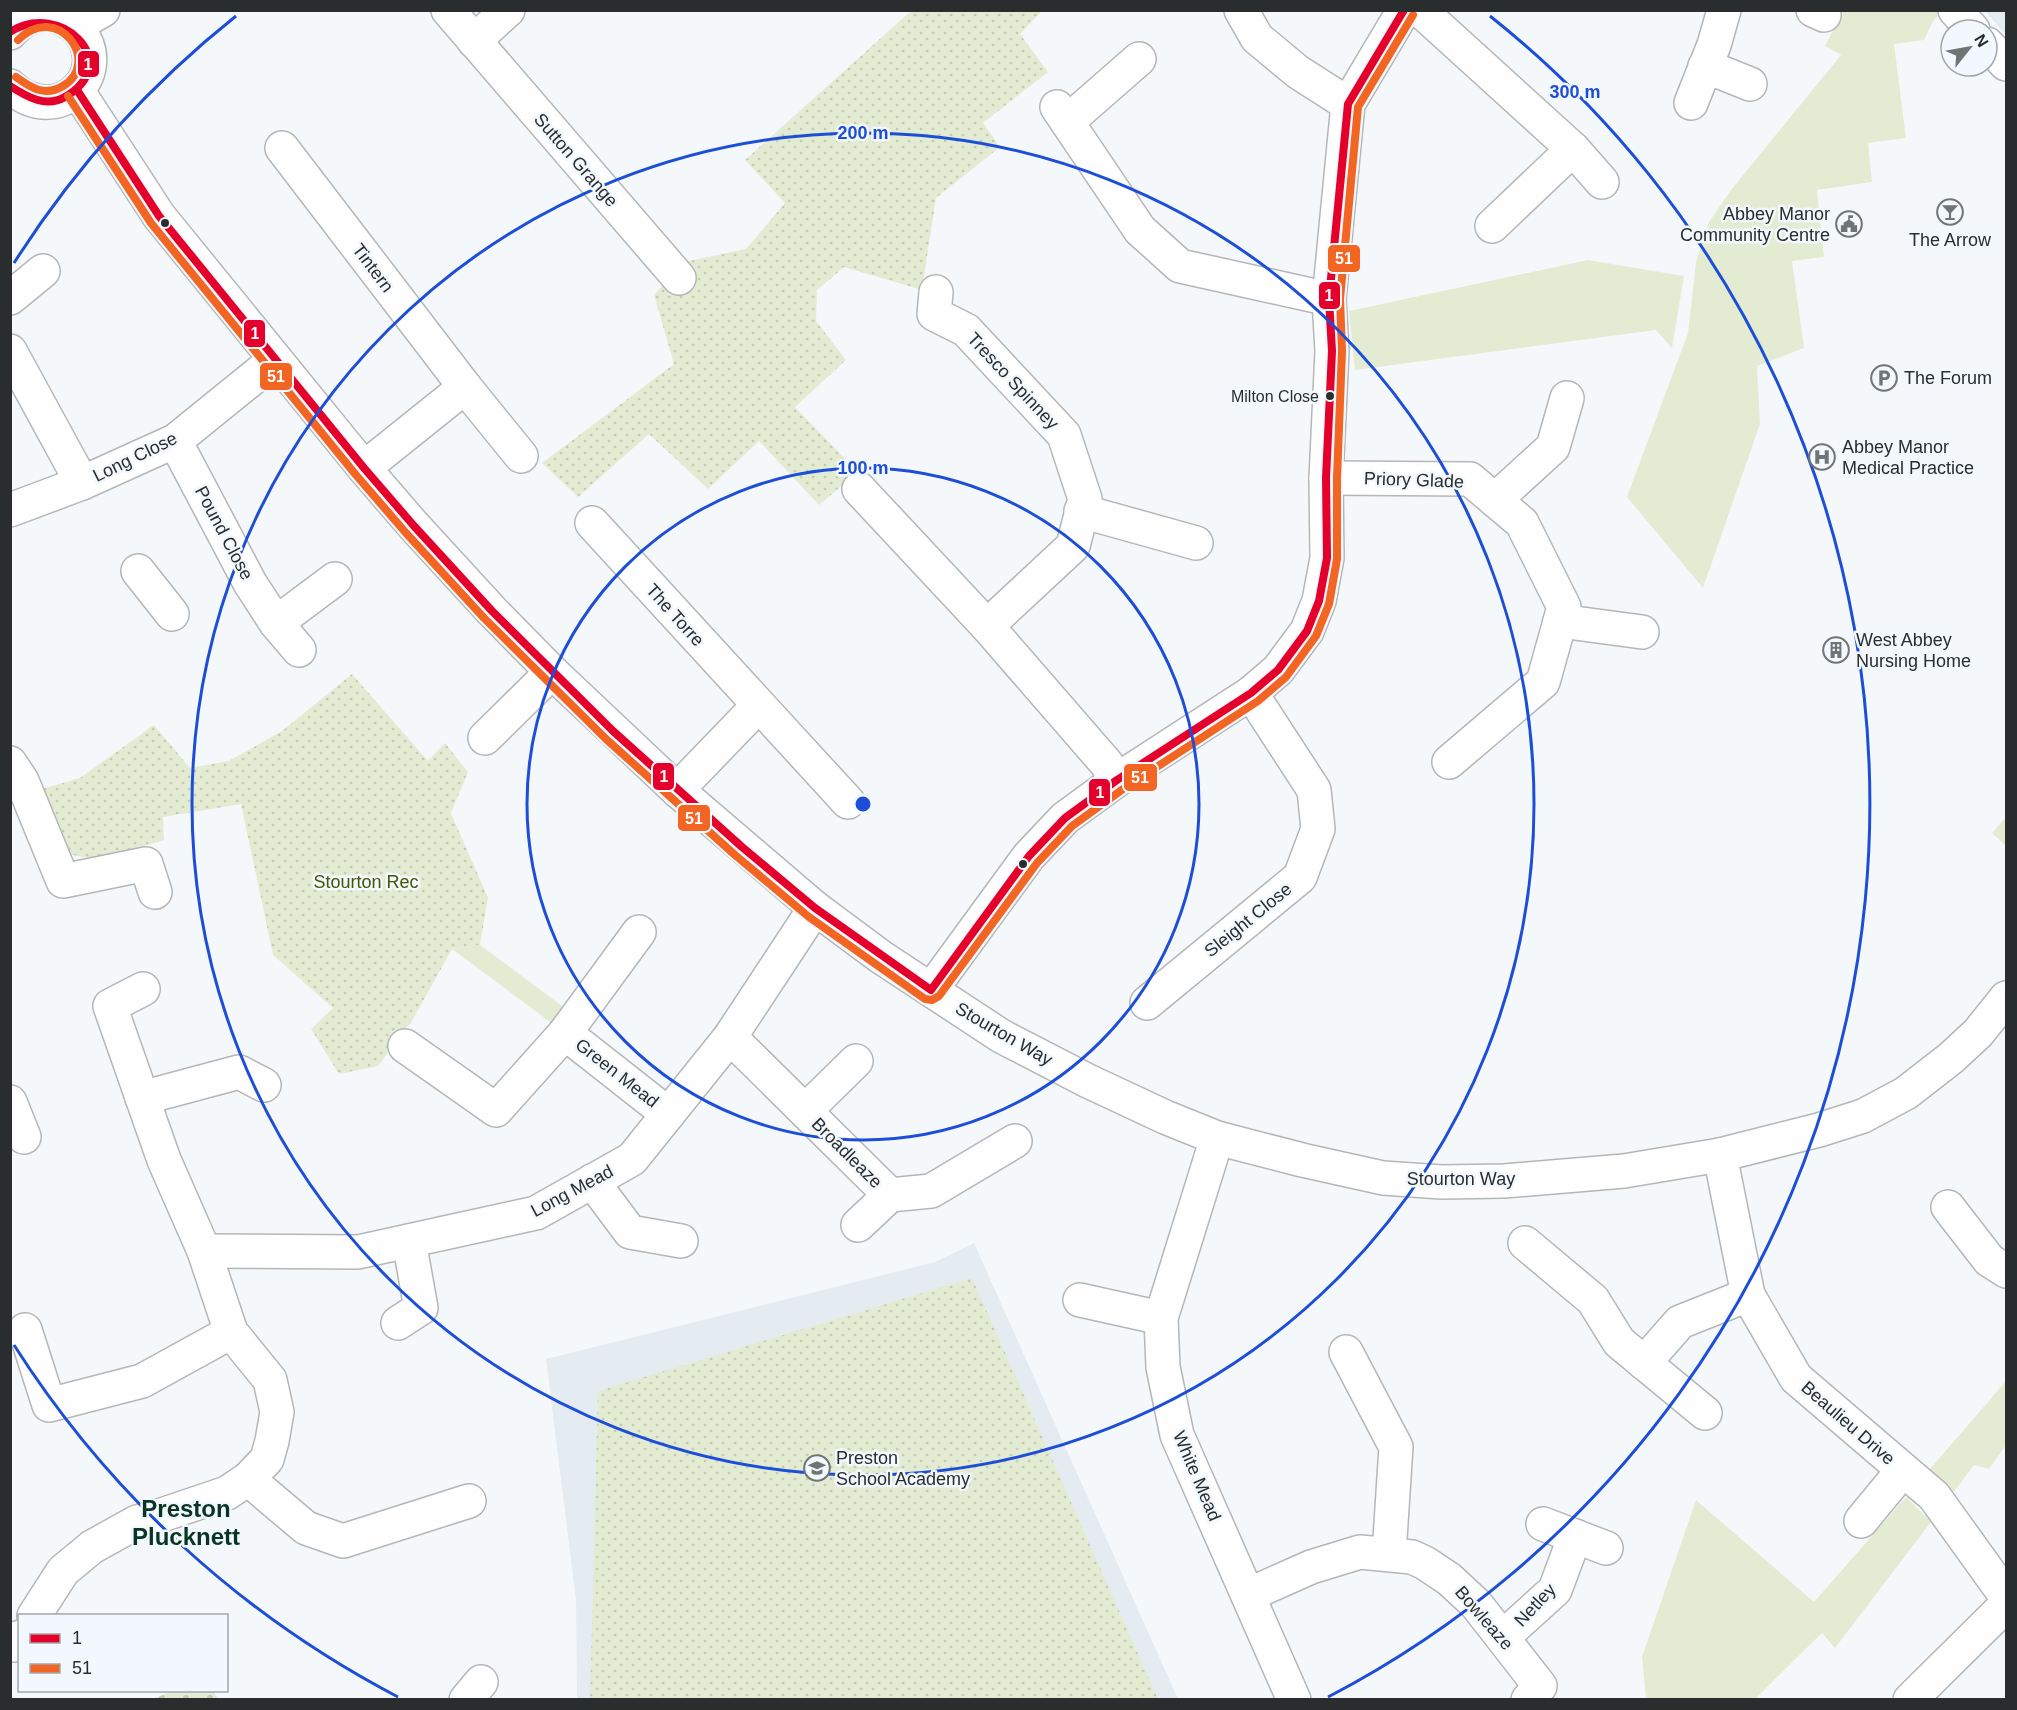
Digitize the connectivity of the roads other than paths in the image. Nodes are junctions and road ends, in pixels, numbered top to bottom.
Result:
1 (103, 10) edge
2 (448, 10) edge
3 (508, 10) edge
4 (1240, 10) edge
5 (1404, 10) edge
6 (1420, 10) edge
7 (1724, 10) edge
8 (75, 26) junction
9 (10, 33) edge
10 (474, 41) junction
11 (1139, 59) dead end
12 (1705, 66) junction
13 (1750, 84) dead end
14 (77, 90) junction
15 (14, 95) edge
16 (1691, 103) dead end
17 (1348, 104) junction
18 (282, 148) dead end
19 (1573, 149) junction
20 (1602, 182) dead end
21 (1492, 226) dead end
22 (44, 271) dead end
23 (679, 278) dead end
24 (936, 292) dead end
25 (10, 298) edge
26 (1329, 298) junction
27 (10, 351) edge
28 (275, 360) junction
29 (465, 387) junction
30 (1567, 398) dead end
31 (175, 441) junction
32 (521, 455) dead end
33 (364, 468) junction
34 (1326, 478) junction
35 (82, 483) junction
36 (859, 489) dead end
37 (1495, 500) junction
38 (10, 510) edge
39 (1082, 511) junction
40 (595, 521) dead end
41 (1196, 543) dead end
42 (138, 571) dead end
43 (335, 579) dead end
44 (172, 614) dead end
45 (1560, 621) junction
46 (276, 623) junction
47 (987, 626) junction
48 (1642, 632) dead end
49 (300, 650) dead end
50 (552, 672) junction
51 (1251, 693) junction
52 (758, 706) junction
53 (485, 738) dead end
54 (1449, 762) dead end
55 (10, 763) edge
56 (1117, 780) junction
57 (677, 790) junction
58 (848, 802) dead end
59 (154, 892) dead end
60 (815, 908) junction
61 (639, 932) dead end
62 (143, 990) dead end
63 (931, 990) junction
64 (2007, 998) edge
65 (1147, 1003) dead end
66 (565, 1033) junction
67 (730, 1037) junction
68 (405, 1046) dead end
69 (856, 1061) dead end
70 (264, 1085) dead end
71 (142, 1098) junction
72 (805, 1111) junction
73 (669, 1114) junction
74 (1217, 1138) junction
75 (1015, 1141) dead end
76 (1720, 1155) junction
77 (592, 1181) junction
78 (890, 1195) junction
79 (1948, 1207) dead end
80 (858, 1225) dead end
81 (409, 1241) junction
82 (681, 1241) dead end
83 (1525, 1243) dead end
84 (204, 1251) junction
85 (2007, 1271) edge
86 (1748, 1295) junction
87 (1080, 1300) dead end
88 (1161, 1318) junction
89 (398, 1323) dead end
90 (25, 1330) dead end
91 (231, 1332) junction
92 (1346, 1352) dead end
93 (1644, 1363) junction
94 (1705, 1413) dead end
95 (1903, 1470) junction
96 (248, 1479) junction
97 (469, 1501) dead end
98 (1861, 1521) dead end
99 (1543, 1524) dead end
100 (1575, 1536) junction
101 (1606, 1548) dead end
102 (1389, 1554) junction
103 (1248, 1595) junction
104 (2007, 1596) edge
105 (2007, 1605) edge
106 (35, 1614) edge
107 (1503, 1637) junction
108 (1534, 1693) edge
109 (1294, 1700) edge
110 (1910, 1700) edge

1 - 8 street
2 - 10 street, Sutton Grange
3 - 10 street
4 - 17 street
5 - 17 street
6 - 19 street
7 - 12 street
8 - 9 street
8 - 14 street
10 - 23 street, Sutton Grange
11 - 26 street
12 - 13 street
12 - 16 street
14 - 15 street
14 - 28 street, Stourton Way
17 - 26 street
18 - 29 street, Tintern
19 - 20 street
19 - 21 street
22 - 25 street
24 - 39 street, Tresco Spinney
26 - 34 street
27 - 35 street
28 - 31 street, Long Close
28 - 33 street, Stourton Way
29 - 32 street, Tintern
29 - 33 street
30 - 37 street
31 - 35 street, Long Close
31 - 46 street, Pound Close
33 - 50 street, Stourton Way
34 - 37 street, Priory Glade
34 - 51 street
35 - 38 street, Long Close
36 - 47 street
37 - 45 street, Priory Glade
39 - 41 street
39 - 47 street, Tresco Spinney
40 - 52 street, The Torre
42 - 44 street
43 - 46 street
45 - 48 street
45 - 54 street, Priory Glade
46 - 49 street, Pound Close
47 - 56 street
50 - 53 street
50 - 57 street, Stourton Way
51 - 56 street
51 - 65 street, Sleight Close
52 - 57 street
52 - 58 street, The Torre
55 - 59 street
56 - 63 street
57 - 60 street, Stourton Way
60 - 63 street, Stourton Way
60 - 67 street, Long Mead
61 - 66 street, Green Mead
62 - 71 street
63 - 74 street, Stourton Way
64 - 76 street, Stourton Way
66 - 68 street, Green Mead
66 - 73 street, Green Mead
67 - 72 street, Broadleaze
67 - 73 street, Long Mead
69 - 72 street, Broadleaze
70 - 71 street
71 - 84 street
72 - 78 street, Broadleaze
73 - 77 street, Long Mead
74 - 76 street, Stourton Way
74 - 88 street, White Mead
75 - 78 street, Broadleaze
76 - 86 street, Beaulieu Drive
77 - 81 street, Long Mead
77 - 82 street
78 - 80 street, Broadleaze
79 - 85 street
81 - 84 street, Long Mead
81 - 89 street
83 - 93 street
84 - 91 street
86 - 93 street
86 - 95 street, Beaulieu Drive
87 - 88 street
88 - 103 street, White Mead
90 - 91 street
91 - 96 street
92 - 102 street
93 - 94 street
95 - 98 street
95 - 104 street, Beaulieu Drive
96 - 97 street
96 - 106 street
99 - 100 street
100 - 101 street
100 - 107 street, Netley
102 - 103 street, Bowleaze
102 - 107 street, Bowleaze
103 - 109 street, White Mead
105 - 110 street
107 - 108 street, Bowleaze

